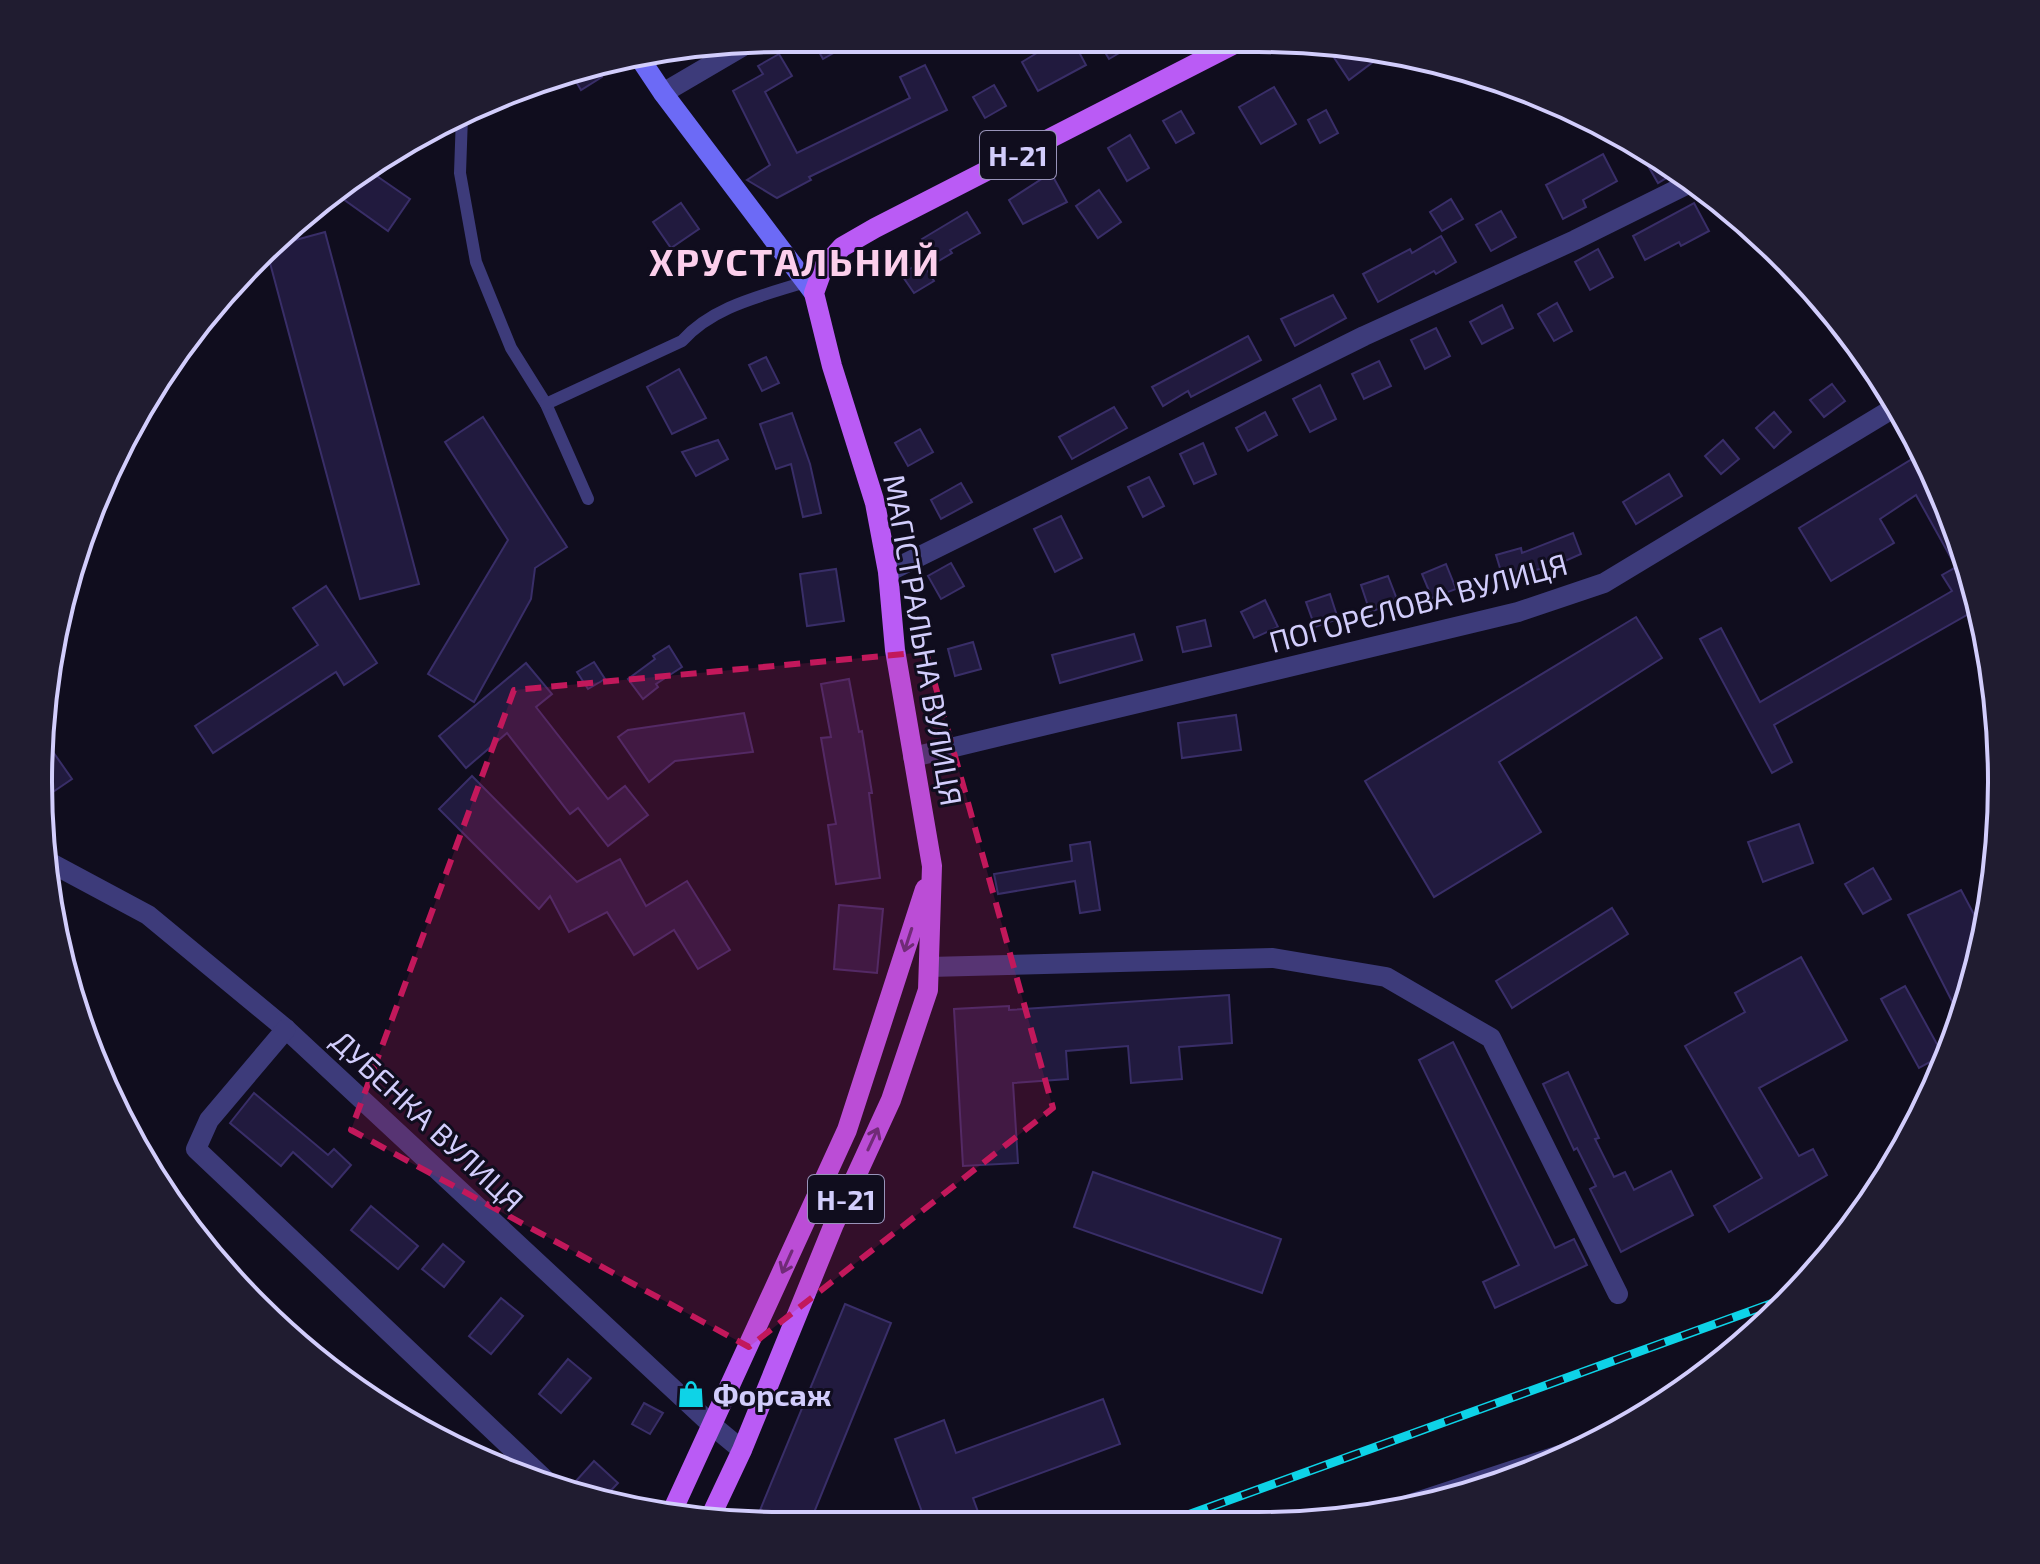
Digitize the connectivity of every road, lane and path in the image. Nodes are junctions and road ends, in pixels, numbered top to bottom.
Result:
1 (1219, 52) edge
2 (729, 54) edge
3 (644, 65) edge
4 (663, 93) junction
5 (462, 126) edge
6 (1681, 187) edge
7 (809, 287) junction
8 (546, 404) junction
9 (1887, 412) edge
10 (588, 499) dead end
11 (888, 572) junction
12 (913, 757) junction
13 (57, 866) edge
14 (932, 866) junction
15 (929, 967) junction
16 (286, 1029) junction
17 (1618, 1294) dead end
18 (713, 1426) junction
19 (742, 1450) junction
20 (532, 1467) edge
21 (676, 1504) edge
22 (714, 1508) edge

1 - 7 main road, Н-21
2 - 4 street
3 - 4 street, МАГІСТРАЛЬНА ВУЛИЦЯ
4 - 7 street, МАГІСТРАЛЬНА ВУЛИЦЯ
5 - 8 lane
6 - 11 street
7 - 8 lane
7 - 11 main road, МАГІСТРАЛЬНА ВУЛИЦЯ / Н-21
8 - 10 lane
9 - 12 street, ПОГОРЄЛОВА ВУЛИЦЯ
11 - 12 main road, МАГІСТРАЛЬНА ВУЛИЦЯ / Н-21
12 - 14 main road, МАГІСТРАЛЬНА ВУЛИЦЯ / Н-21
13 - 16 street, ДУБЕНКА ВУЛИЦЯ
14 - 15 main road, МАГІСТРАЛЬНА ВУЛИЦЯ / Н-21
14 -> 18 main road, МАГІСТРАЛЬНА ВУЛИЦЯ
15 - 17 street
19 -> 15 main road, МАГІСТРАЛЬНА ВУЛИЦЯ / Н-21
16 - 18 street, ДУБЕНКА ВУЛИЦЯ
16 - 20 street
18 - 19 street, ДУБЕНКА ВУЛИЦЯ
18 - 21 main road, МАГІСТРАЛЬНА ВУЛИЦЯ
19 - 22 main road, МАГІСТРАЛЬНА ВУЛИЦЯ / Н-21

